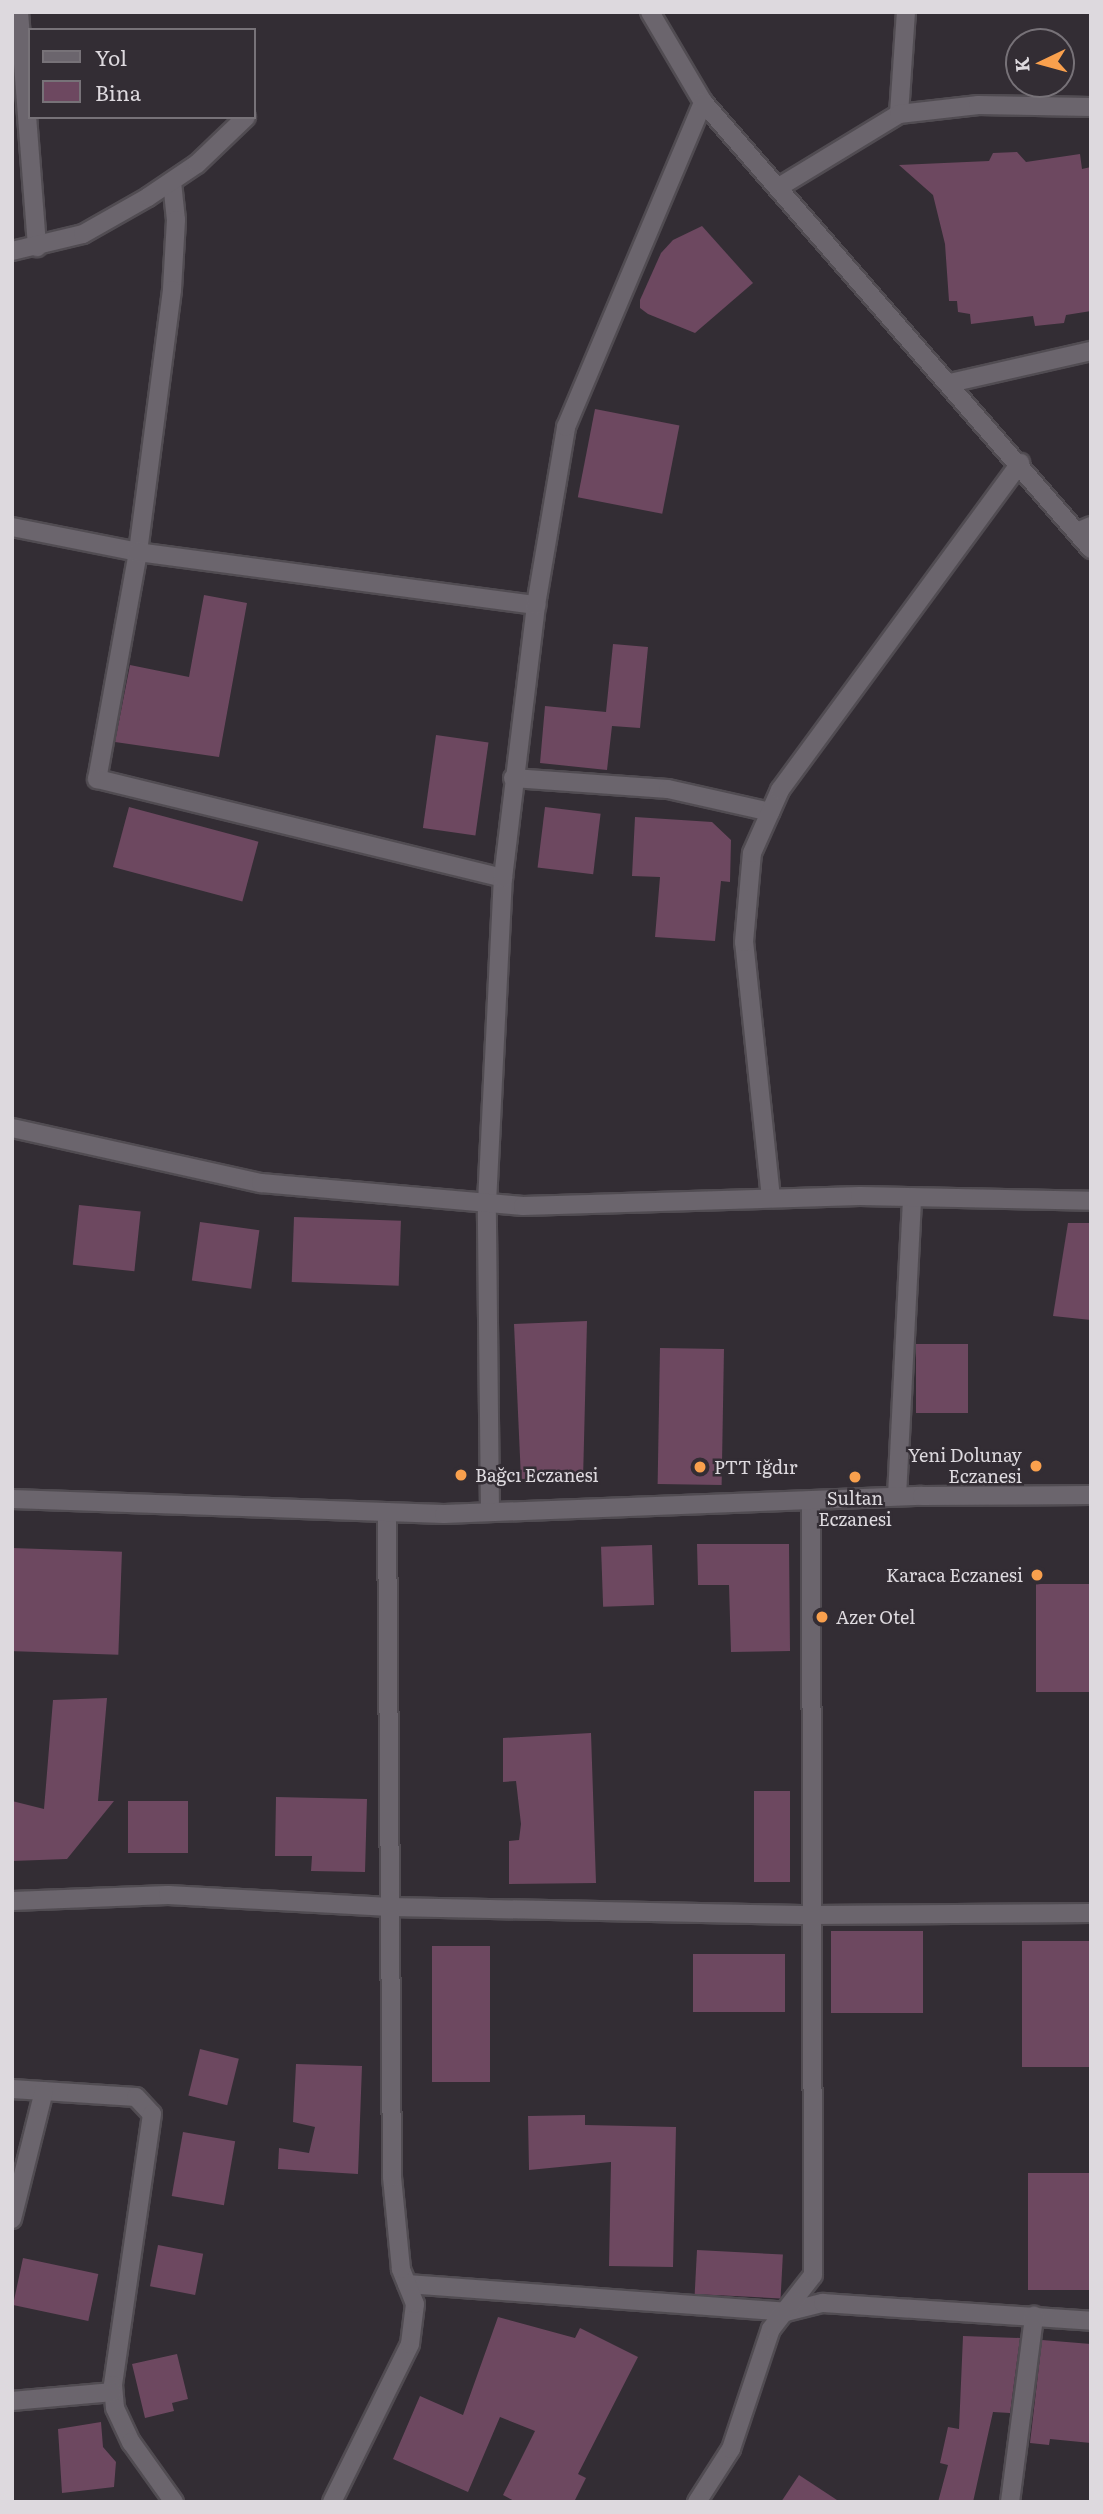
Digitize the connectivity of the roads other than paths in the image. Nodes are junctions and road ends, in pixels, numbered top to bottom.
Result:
1 (19, 12) edge
2 (650, 12) edge
3 (906, 12) edge
4 (703, 102) junction
5 (1091, 107) edge
6 (899, 114) junction
7 (244, 119) edge
8 (172, 183) junction
9 (779, 187) junction
10 (37, 247) junction
11 (12, 251) edge
12 (1091, 351) edge
13 (950, 383) junction
14 (1020, 463) junction
15 (12, 527) edge
16 (1084, 529) edge
17 (1091, 550) edge
18 (138, 552) junction
19 (536, 605) junction
20 (513, 778) junction
21 (770, 813) junction
22 (503, 878) junction
23 (12, 1128) edge
24 (912, 1197) junction
25 (771, 1198) junction
26 (1091, 1201) edge
27 (487, 1203) junction
28 (1091, 1495) edge
29 (897, 1496) junction
30 (12, 1499) edge
31 (811, 1500) junction
32 (387, 1512) junction
33 (490, 1512) junction
34 (12, 1900) edge
35 (390, 1907) junction
36 (1091, 1913) edge
37 (814, 1914) junction
38 (12, 2090) edge
39 (44, 2091) junction
40 (12, 2219) edge
41 (407, 2284) junction
42 (786, 2312) junction
43 (1034, 2316) junction
44 (1091, 2321) edge
45 (113, 2392) junction
46 (12, 2401) edge
47 (174, 2502) edge
48 (332, 2502) edge
49 (697, 2502) edge
50 (1010, 2502) edge

1 - 10 street
2 - 4 street
3 - 6 street
4 - 9 street
4 - 19 street
5 - 6 street
6 - 9 street
7 - 8 street
8 - 10 street
8 - 18 street
9 - 13 street
10 - 11 street
12 - 13 street
13 - 14 street
14 - 16 street
14 - 21 street
15 - 18 street
16 - 17 street
18 - 19 street
18 - 22 street
19 - 20 street
20 - 21 street
20 - 22 street
21 - 25 street
22 - 27 street
23 - 27 street
24 - 25 street
24 - 26 street
24 - 29 street
25 - 27 street
27 - 33 street
28 - 29 street
29 - 31 street
30 - 32 street
31 - 33 street
31 - 37 street
32 - 33 street
32 - 35 street
34 - 35 street
35 - 37 street
35 - 41 street
36 - 37 street
37 - 42 street
38 - 39 street
39 - 40 street
39 - 45 street
41 - 42 street
41 - 48 street
42 - 43 street
42 - 49 street
43 - 44 street
43 - 50 street
45 - 46 street
45 - 47 street

